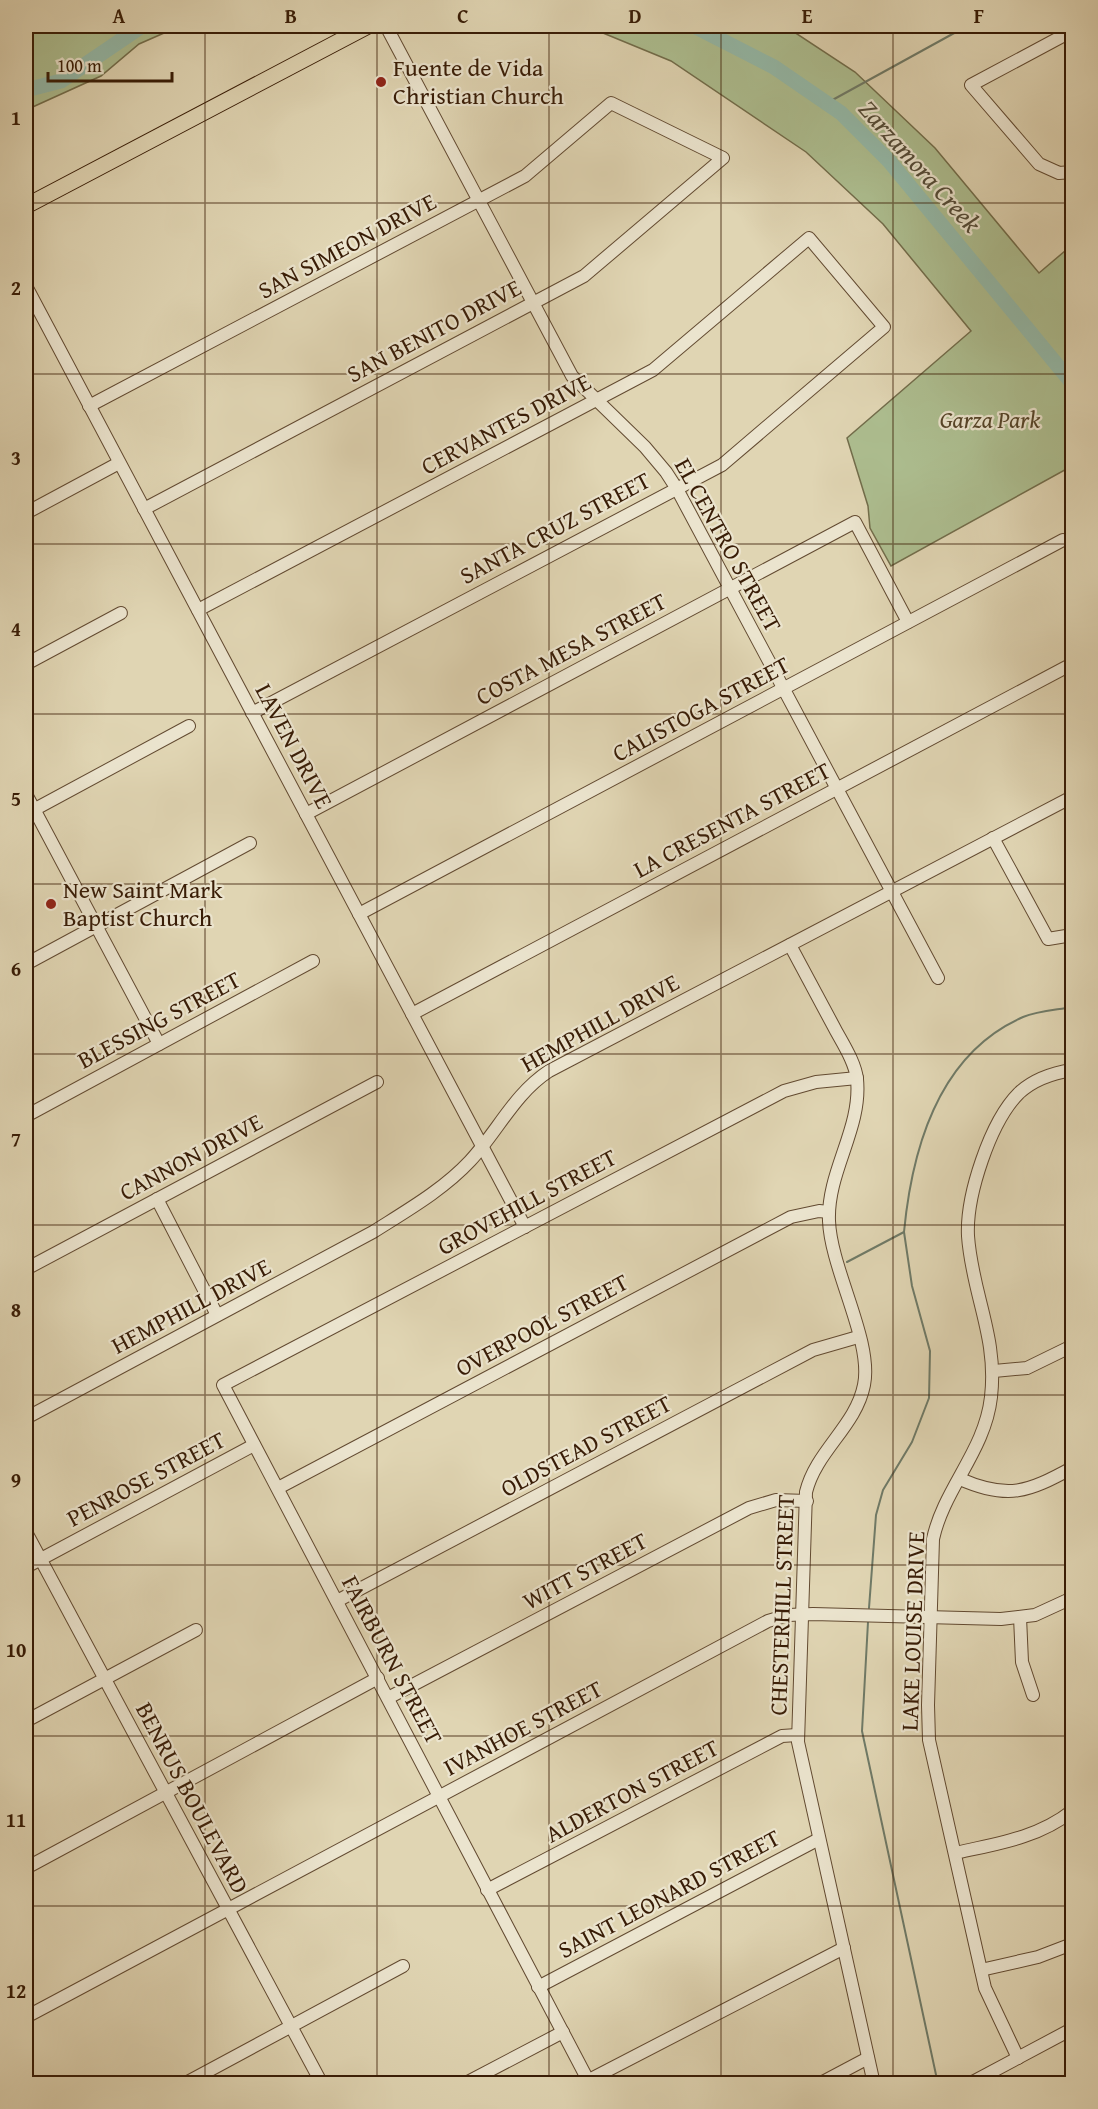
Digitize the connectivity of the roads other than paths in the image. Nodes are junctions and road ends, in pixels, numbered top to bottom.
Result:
1 (368, 26) edge
2 (386, 26) edge
3 (1072, 31) edge
4 (723, 158) joint
5 (1072, 172) edge
6 (479, 200) junction
7 (26, 206) edge
8 (26, 286) edge
9 (532, 303) junction
10 (884, 327) joint
11 (595, 400) junction
12 (89, 406) junction
13 (119, 463) junction
14 (676, 489) junction
15 (144, 509) junction
16 (26, 513) edge
17 (1063, 540) dead end
18 (730, 588) junction
19 (198, 610) junction
20 (121, 613) dead end
21 (908, 622) junction
22 (26, 664) edge
23 (1072, 664) edge
24 (783, 689) junction
25 (252, 713) junction
26 (189, 726) dead end
27 (836, 789) junction
28 (26, 794) edge
29 (1072, 797) edge
30 (30, 812) edge
31 (306, 814) junction
32 (993, 838) junction
33 (250, 843) dead end
34 (892, 892) junction
35 (359, 914) junction
36 (96, 925) junction
37 (1072, 935) edge
38 (790, 945) junction
39 (313, 961) dead end
40 (26, 964) edge
41 (938, 978) dead end
42 (412, 1014) junction
43 (159, 1044) junction
44 (1072, 1070) edge
45 (857, 1078) junction
46 (377, 1082) dead end
47 (26, 1116) edge
48 (483, 1146) junction
49 (157, 1199) junction
50 (829, 1212) junction
51 (525, 1227) junction
52 (26, 1269) edge
53 (217, 1316) junction
54 (858, 1337) junction
55 (1072, 1346) edge
56 (994, 1371) junction
57 (223, 1385) joint
58 (26, 1418) edge
59 (254, 1444) junction
60 (1072, 1468) edge
61 (960, 1479) junction
62 (278, 1488) junction
63 (807, 1501) junction
64 (26, 1532) edge
65 (40, 1559) junction
66 (26, 1567) edge
67 (1072, 1598) edge
68 (337, 1601) junction
69 (803, 1614) junction
70 (1020, 1617) junction
71 (931, 1619) junction
72 (196, 1630) dead end
73 (378, 1678) junction
74 (105, 1679) junction
75 (1033, 1695) dead end
76 (388, 1698) junction
77 (26, 1721) edge
78 (797, 1735) junction
79 (166, 1793) junction
80 (440, 1796) junction
81 (1072, 1811) edge
82 (819, 1839) junction
83 (955, 1853) junction
84 (26, 1868) edge
85 (487, 1890) junction
86 (229, 1910) junction
87 (1072, 1944) edge
88 (844, 1948) junction
89 (403, 1966) dead end
90 (981, 1970) junction
91 (538, 1987) junction
92 (26, 2017) edge
93 (291, 2026) junction
94 (1072, 2029) edge
95 (563, 2032) junction
96 (868, 2058) junction
97 (1018, 2058) junction
98 (590, 2082) edge
99 (184, 2084) edge
100 (322, 2084) edge
101 (464, 2084) edge
102 (819, 2084) edge
103 (874, 2084) edge
104 (969, 2084) edge

1 - 7 main road
2 - 6 street, EL CENTRO STREET
3 - 5 street
4 - 6 street, SAN SIMEON DRIVE
4 - 9 street, SAN BENITO DRIVE
6 - 9 street, EL CENTRO STREET
6 - 12 street, SAN SIMEON DRIVE
8 - 12 street, LAVEN DRIVE
9 - 11 street, EL CENTRO STREET
9 - 15 street, SAN BENITO DRIVE
10 - 11 street, CERVANTES DRIVE
10 - 14 street, SANTA CRUZ STREET
11 - 14 street, EL CENTRO STREET
11 - 19 street, CERVANTES DRIVE
12 - 13 street, LAVEN DRIVE
13 - 15 street, LAVEN DRIVE
13 - 16 street
14 - 18 street, EL CENTRO STREET
14 - 25 street, SANTA CRUZ STREET
15 - 19 street, LAVEN DRIVE
17 - 21 street, CALISTOGA STREET
18 - 21 street, COSTA MESA STREET
18 - 24 street, EL CENTRO STREET
18 - 31 street, COSTA MESA STREET
19 - 25 street, LAVEN DRIVE
20 - 22 street
21 - 24 street, CALISTOGA STREET
23 - 27 street, LA CRESENTA STREET
24 - 27 street, EL CENTRO STREET
24 - 35 street, CALISTOGA STREET
25 - 31 street, LAVEN DRIVE
26 - 30 street
27 - 34 street, EL CENTRO STREET
27 - 42 street, LA CRESENTA STREET
28 - 30 street
29 - 32 street, HEMPHILL DRIVE
30 - 36 street
31 - 35 street, LAVEN DRIVE
32 - 34 street, HEMPHILL DRIVE
32 - 37 street
33 - 36 street
34 - 38 street, HEMPHILL DRIVE
34 - 41 street, EL CENTRO STREET
35 - 42 street, LAVEN DRIVE
36 - 40 street
36 - 43 street
38 - 45 street, CHESTERHILL STREET
38 - 48 street, HEMPHILL DRIVE
39 - 43 street, BLESSING STREET
42 - 48 street, LAVEN DRIVE
43 - 47 street, BLESSING STREET
44 - 56 street, LAKE LOUISE DRIVE
45 - 50 street, CHESTERHILL STREET
45 - 51 street, GROVEHILL STREET
46 - 49 street, CANNON DRIVE
48 - 51 street, LAVEN DRIVE
48 - 53 street, HEMPHILL DRIVE
49 - 52 street, CANNON DRIVE
49 - 53 street
50 - 54 street, CHESTERHILL STREET
50 - 62 street, OVERPOOL STREET
51 - 57 street, GROVEHILL STREET
53 - 58 street, HEMPHILL DRIVE
54 - 63 street, CHESTERHILL STREET
54 - 68 street, OLDSTEAD STREET
55 - 56 street
56 - 61 street, LAKE LOUISE DRIVE
57 - 59 street, FAIRBURN STREET
59 - 62 street, FAIRBURN STREET
59 - 65 street, PENROSE STREET
60 - 61 street
61 - 71 street, LAKE LOUISE DRIVE
62 - 68 street, FAIRBURN STREET
63 - 69 street, CHESTERHILL STREET
63 - 76 street, WITT STREET
64 - 65 street, BENRUS BOULEVARD
65 - 66 street, PENROSE STREET
65 - 74 street, BENRUS BOULEVARD
67 - 70 street, IVANHOE STREET
68 - 73 street, FAIRBURN STREET
69 - 71 street, IVANHOE STREET
69 - 78 street, CHESTERHILL STREET
69 - 80 street, IVANHOE STREET
70 - 71 street, IVANHOE STREET
70 - 75 street
71 - 83 street, LAKE LOUISE DRIVE
72 - 74 street
73 - 76 street, FAIRBURN STREET
73 - 79 street
74 - 77 street
74 - 79 street, BENRUS BOULEVARD
76 - 80 street, FAIRBURN STREET
78 - 82 street, CHESTERHILL STREET
78 - 85 street, ALDERTON STREET
79 - 84 street
79 - 86 street, BENRUS BOULEVARD
80 - 85 street, FAIRBURN STREET
80 - 86 street, IVANHOE STREET
81 - 83 street
82 - 88 street, CHESTERHILL STREET
82 - 91 street, SAINT LEONARD STREET
83 - 90 street, LAKE LOUISE DRIVE
85 - 91 street, FAIRBURN STREET
86 - 92 street, IVANHOE STREET
86 - 93 street, BENRUS BOULEVARD
87 - 90 street
88 - 96 street, CHESTERHILL STREET
88 - 98 street
89 - 93 street
90 - 97 street, LAKE LOUISE DRIVE
91 - 95 street, FAIRBURN STREET
93 - 99 street
93 - 100 street, BENRUS BOULEVARD
94 - 97 street
95 - 98 street, FAIRBURN STREET
95 - 101 street
96 - 102 street
96 - 103 street, CHESTERHILL STREET
97 - 104 street

